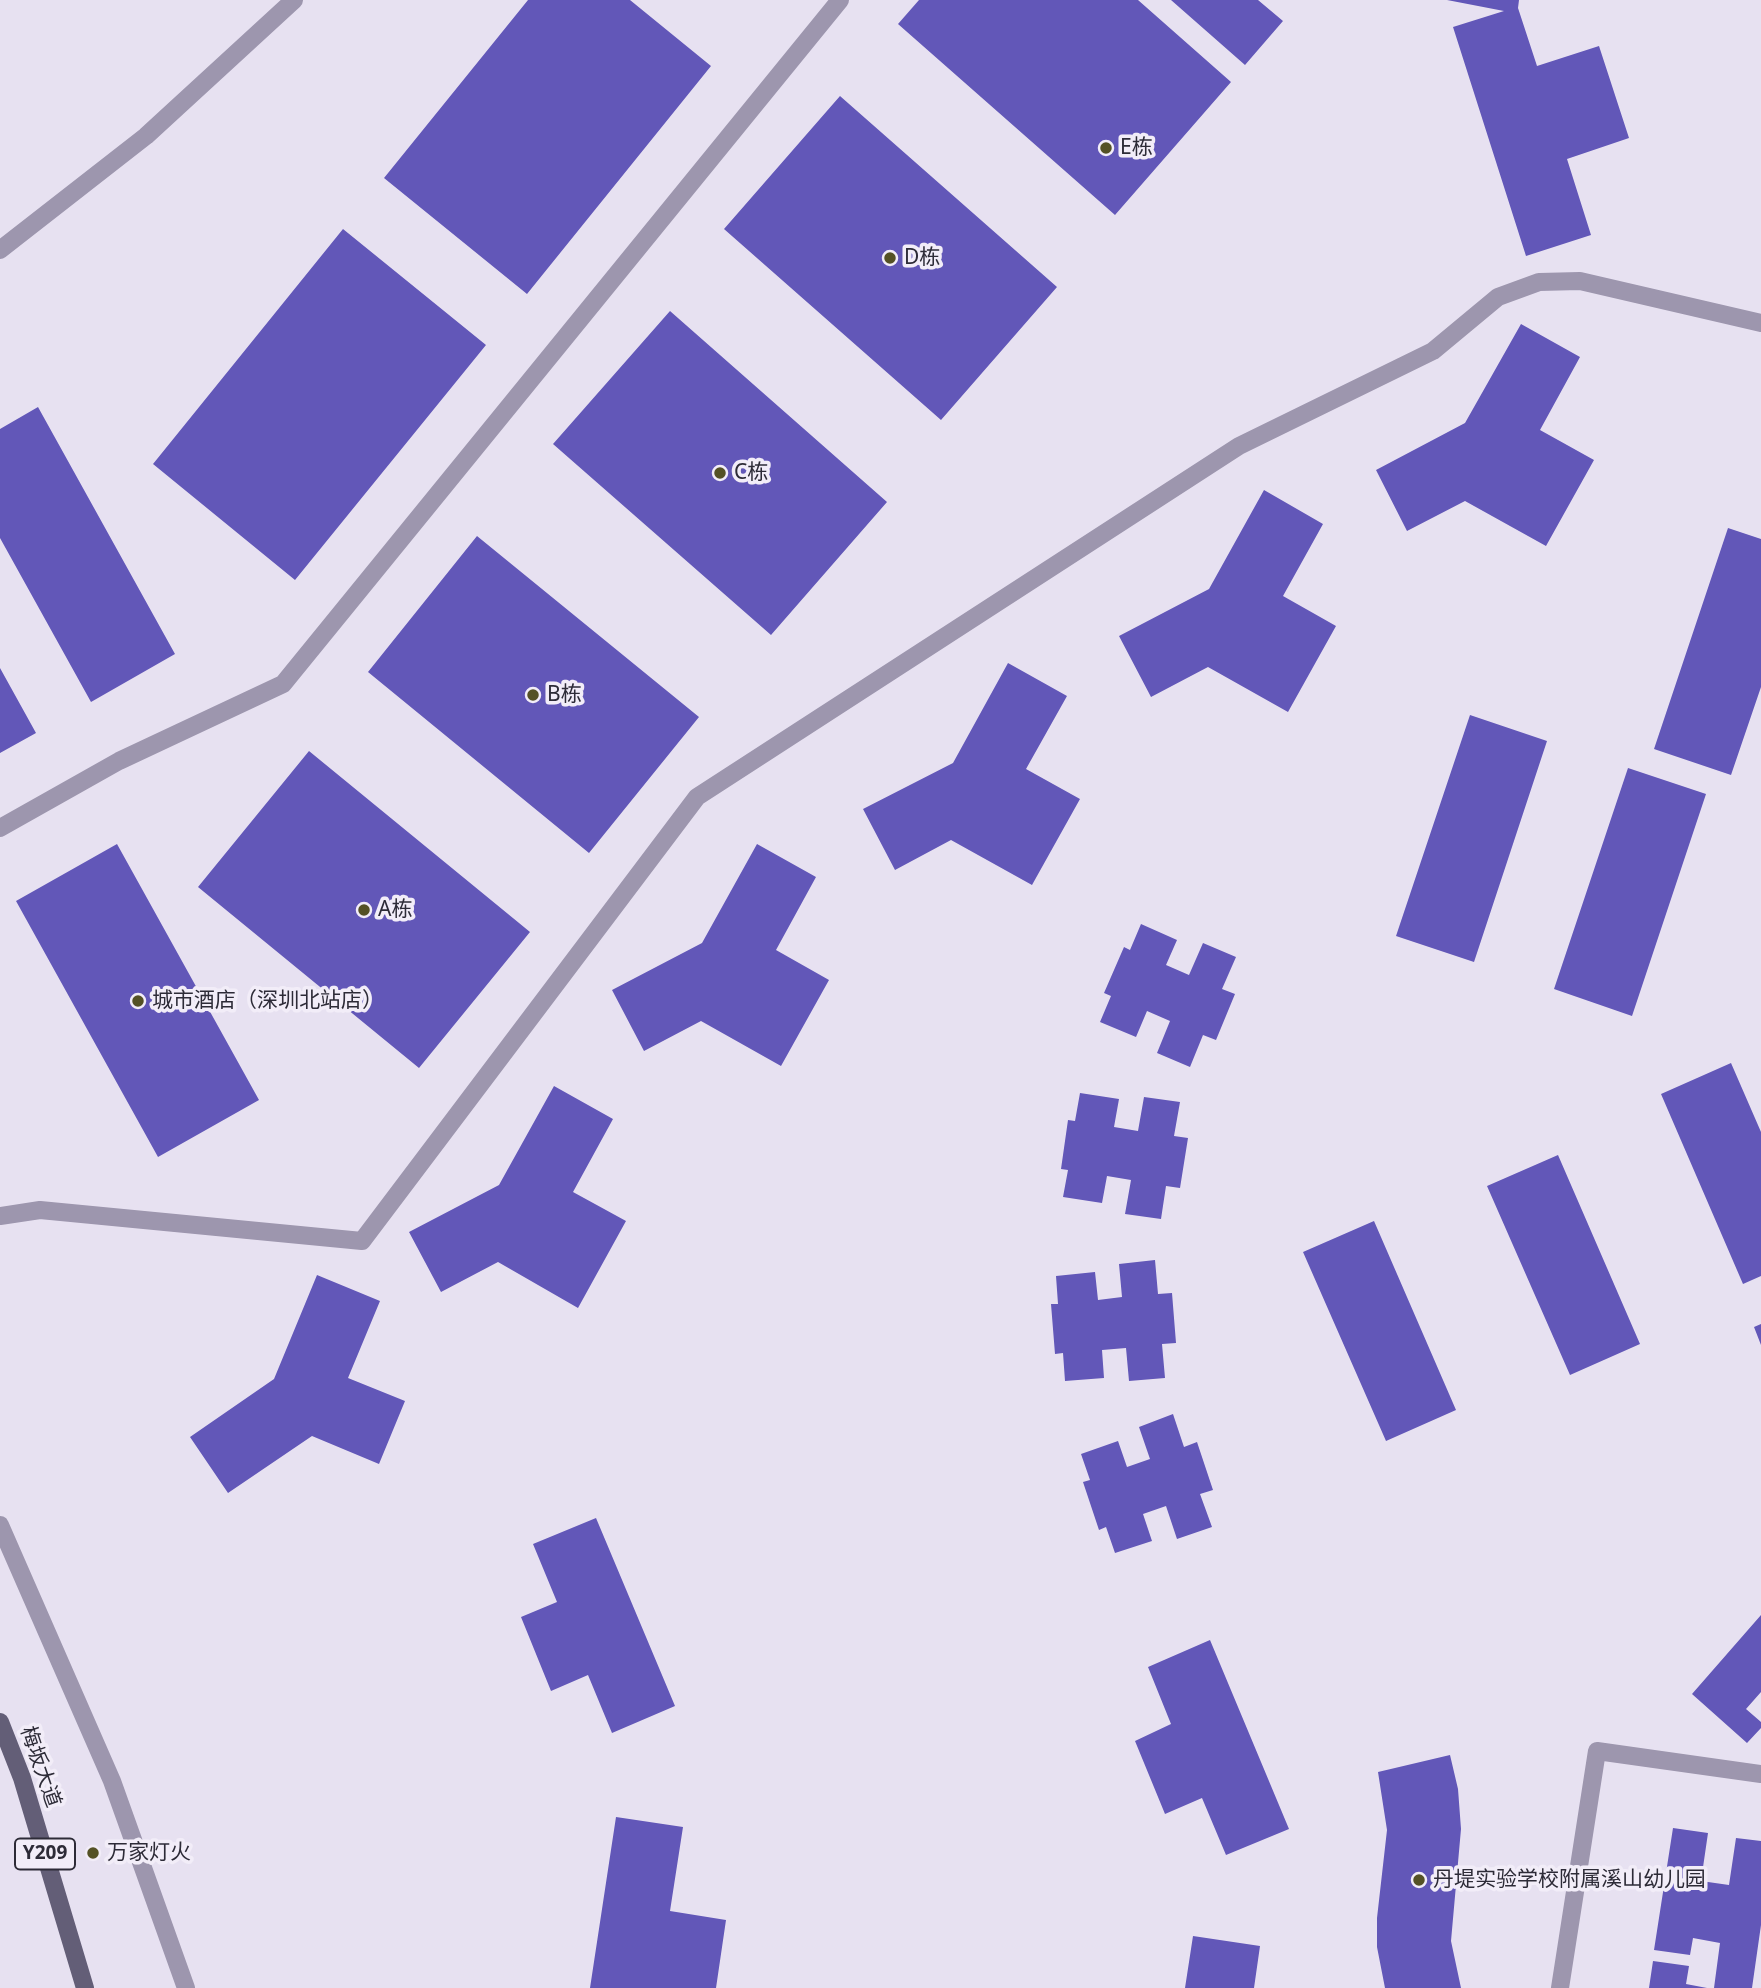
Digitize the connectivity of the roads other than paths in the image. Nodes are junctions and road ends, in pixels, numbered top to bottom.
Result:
1 (294, 0) edge
2 (840, 0) edge
3 (0, 250) edge
4 (1761, 323) edge
5 (0, 828) edge
6 (0, 1216) edge
7 (0, 1525) edge
8 (0, 1722) edge
9 (1761, 1774) edge
10 (85, 1988) edge
11 (186, 1988) edge
12 (1560, 1988) edge

1 - 3 street
2 - 5 street
4 - 6 street
7 - 11 street
8 - 10 main road, 梅坂大道 / Y209
9 - 12 street

